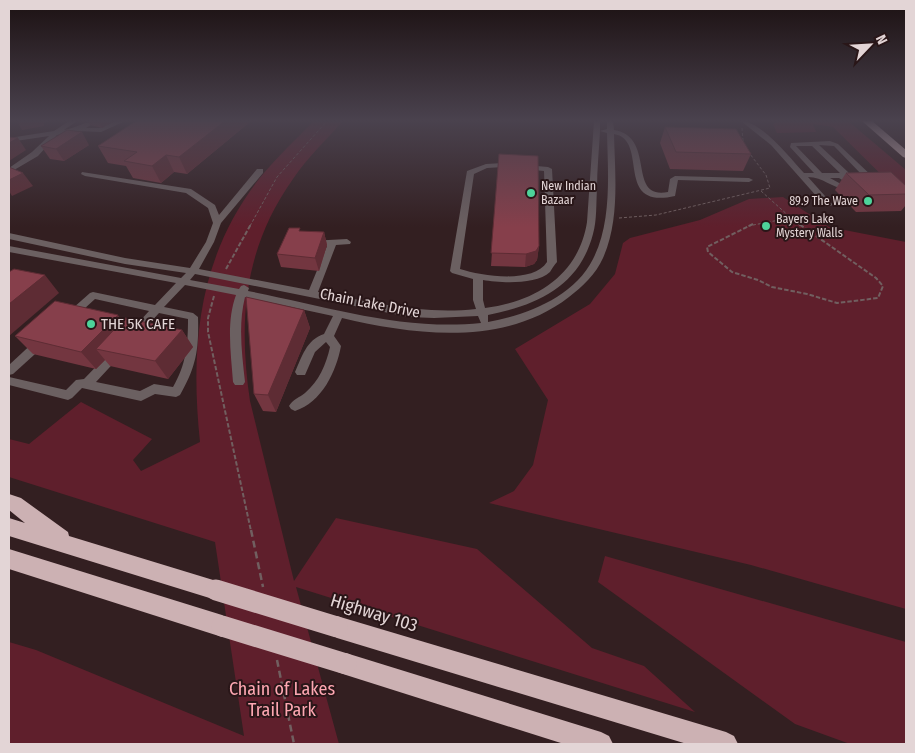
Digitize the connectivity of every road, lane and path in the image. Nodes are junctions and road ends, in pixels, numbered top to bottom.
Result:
1 (32, 156) edge
2 (296, 156) edge
3 (595, 156) edge
4 (610, 156) edge
5 (635, 156) edge
6 (751, 156) edge
7 (784, 156) edge
8 (802, 156) edge
9 (826, 156) edge
10 (847, 156) edge
11 (9, 171) edge
12 (260, 171) dead end
13 (85, 174) dead end
14 (802, 175) junction
15 (820, 175) junction
16 (845, 177) junction
17 (749, 180) dead end
18 (760, 192) junction
19 (829, 205) dead end
20 (609, 217) junction
21 (790, 218) junction
22 (217, 223) junction
23 (9, 236) edge
24 (347, 242) dead end
25 (311, 243) edge
26 (333, 243) junction
27 (9, 249) edge
28 (193, 271) junction
29 (478, 276) junction
30 (222, 277) junction
31 (181, 282) junction
32 (247, 282) junction
33 (216, 289) junction
34 (292, 290) junction
35 (242, 294) junction
36 (312, 294) junction
37 (285, 302) junction
38 (156, 308) junction
39 (339, 313) junction
40 (481, 313) junction
41 (76, 315) joint
42 (486, 326) junction
43 (328, 337) junction
44 (189, 341) joint
45 (9, 371) edge
46 (301, 372) dead end
47 (9, 381) edge
48 (239, 382) dead end
49 (87, 384) junction
50 (296, 406) dead end
51 (9, 502) edge
52 (9, 527) edge
53 (70, 546) junction
54 (9, 558) edge
55 (263, 589) dead end
56 (276, 657) dead end
57 (294, 744) edge
58 (600, 744) edge
59 (726, 744) edge

1 - 11 street
2 - 30 path
3 - 40 street, Chain Lake Drive
4 - 20 street, Chain Lake Drive
5 - 17 street
6 - 18 path
7 - 14 street
8 - 15 street
9 - 16 street
10 - 16 street
12 - 22 street
13 - 22 street
14 - 15 street
14 - 19 street
15 - 16 street
15 - 16 street
18 - 20 path
18 - 21 path
20 - 42 street, Chain Lake Drive
21 - 21 path
22 - 28 street
23 - 28 street, Chain Lake Drive
24 - 26 street
25 - 26 street
26 - 36 street
27 - 31 street, Chain Lake Drive
28 - 30 street, Chain Lake Drive
28 - 31 street
29 - 29 street
29 - 40 street
30 - 32 street, Chain Lake Drive
31 - 33 street, Chain Lake Drive
31 - 38 street
32 - 34 street, Chain Lake Drive
32 - 35 street
33 - 35 street, Chain Lake Drive
33 - 55 path
34 - 36 street, Chain Lake Drive
34 - 37 street
35 - 37 street, Chain Lake Drive
35 - 48 street
36 - 40 street, Chain Lake Drive
37 - 39 street, Chain Lake Drive
38 - 41 lane
38 - 44 lane
38 - 49 street
39 - 42 street, Chain Lake Drive
39 - 43 street
40 - 42 street
41 - 45 street
43 - 46 street
43 - 50 street
44 - 49 street
47 - 49 street
51 - 53 highway
52 - 53 highway, Highway 103
53 - 59 highway, Highway 103, bridge
54 - 58 highway, bridge
56 - 57 path

